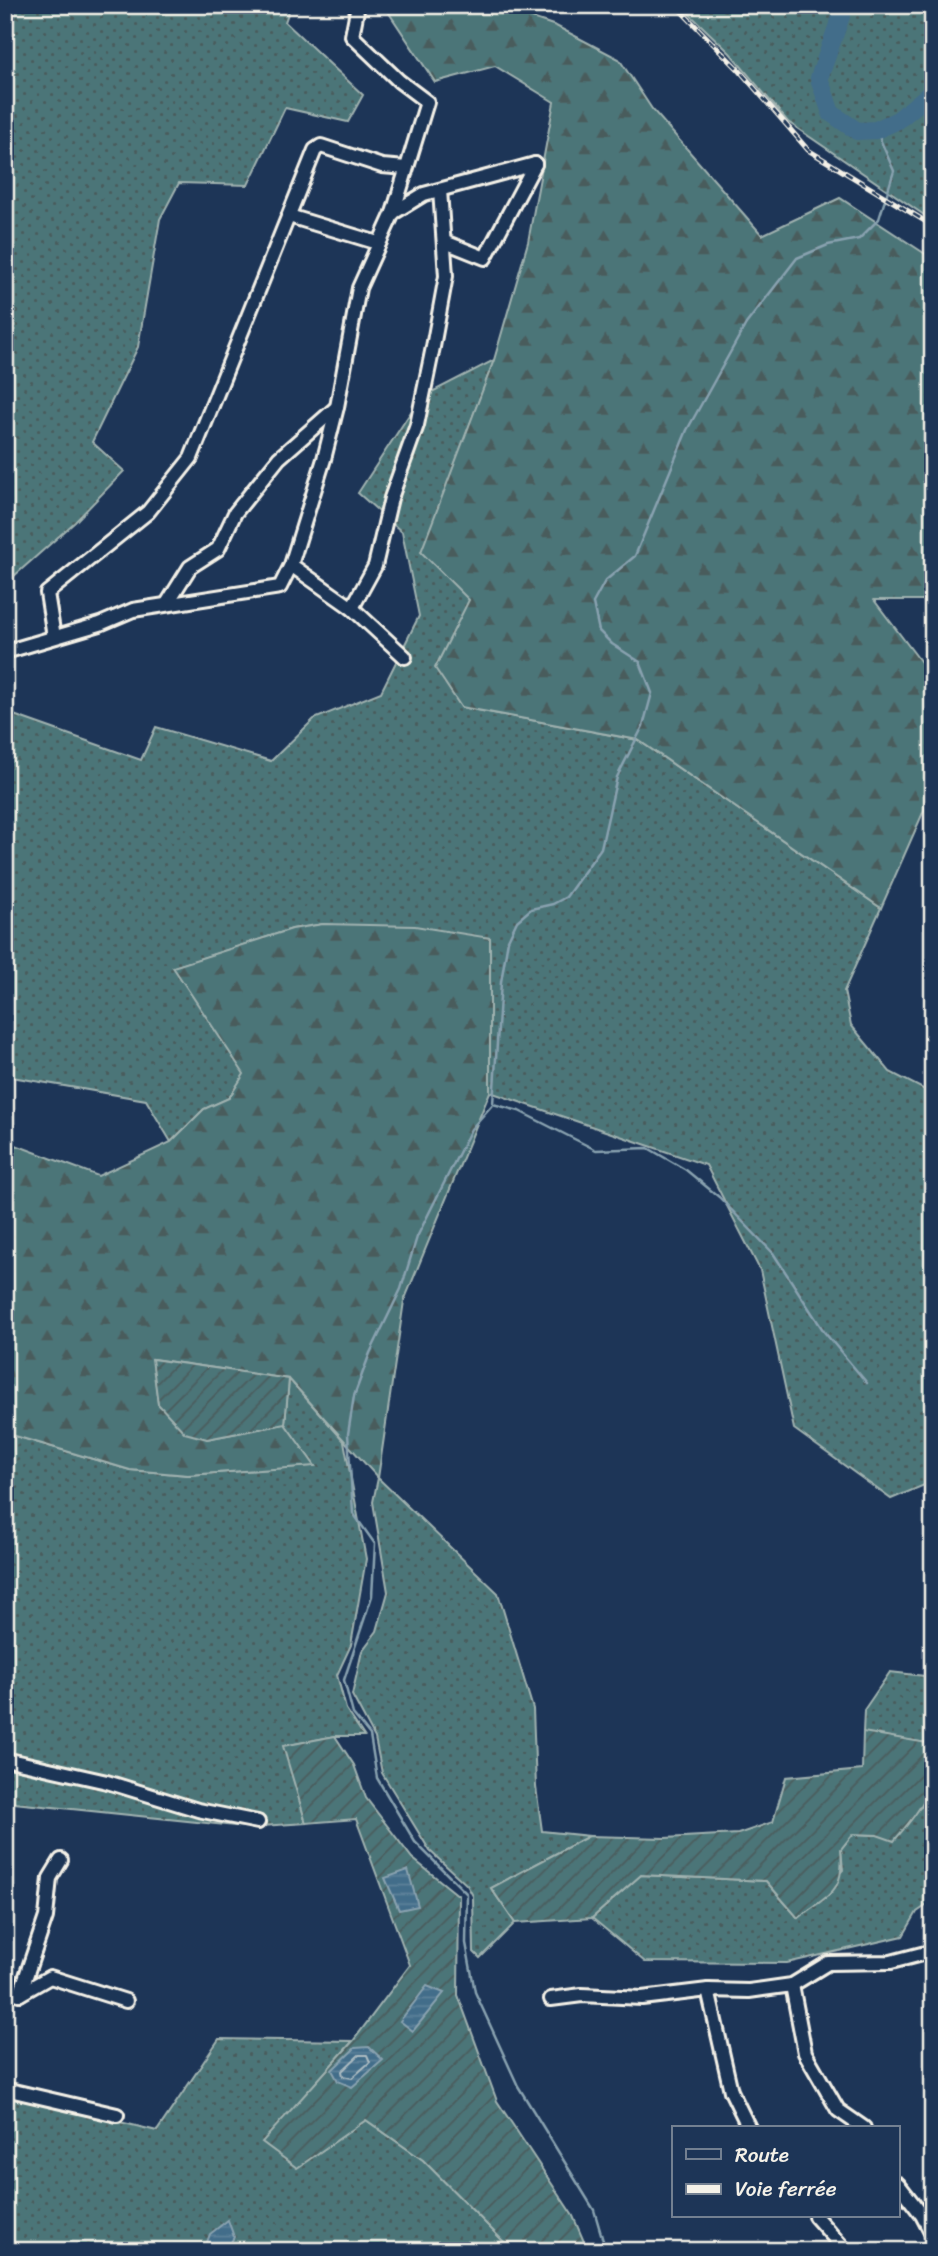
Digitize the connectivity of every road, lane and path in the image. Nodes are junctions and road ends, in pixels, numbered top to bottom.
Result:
1 (358, 5) edge
2 (407, 168) junction
3 (440, 190) junction
4 (393, 213) junction
5 (289, 216) junction
6 (444, 242) junction
7 (378, 243) junction
8 (337, 407) junction
9 (292, 565) junction
10 (168, 602) junction
11 (352, 608) junction
12 (54, 637) junction
13 (5, 652) edge
14 (405, 657) dead end
15 (5, 1759) edge
16 (258, 1822) dead end
17 (61, 1860) dead end
18 (933, 1951) edge
19 (792, 1985) junction
20 (708, 1990) junction
21 (5, 1991) edge
22 (20, 1994) junction
23 (551, 1999) dead end
24 (126, 2001) dead end
25 (5, 2089) edge
26 (117, 2115) dead end
27 (748, 2126) edge
28 (861, 2126) edge
29 (900, 2187) edge
30 (817, 2218) edge
31 (933, 2236) edge
32 (846, 2251) edge

1 - 2 street
2 - 4 street
2 - 5 street
3 - 4 street
3 - 6 street
3 - 6 street
4 - 7 street
5 - 7 street
5 - 12 street
6 - 11 street
7 - 8 street
8 - 9 street
8 - 10 street
9 - 10 street
9 - 11 street
10 - 12 street
11 - 14 street
12 - 13 street
15 - 16 street
17 - 22 street
18 - 19 street
19 - 20 street
19 - 28 street
20 - 23 street
20 - 27 street
21 - 22 street
22 - 24 street
25 - 26 street
29 - 31 street
30 - 32 street

